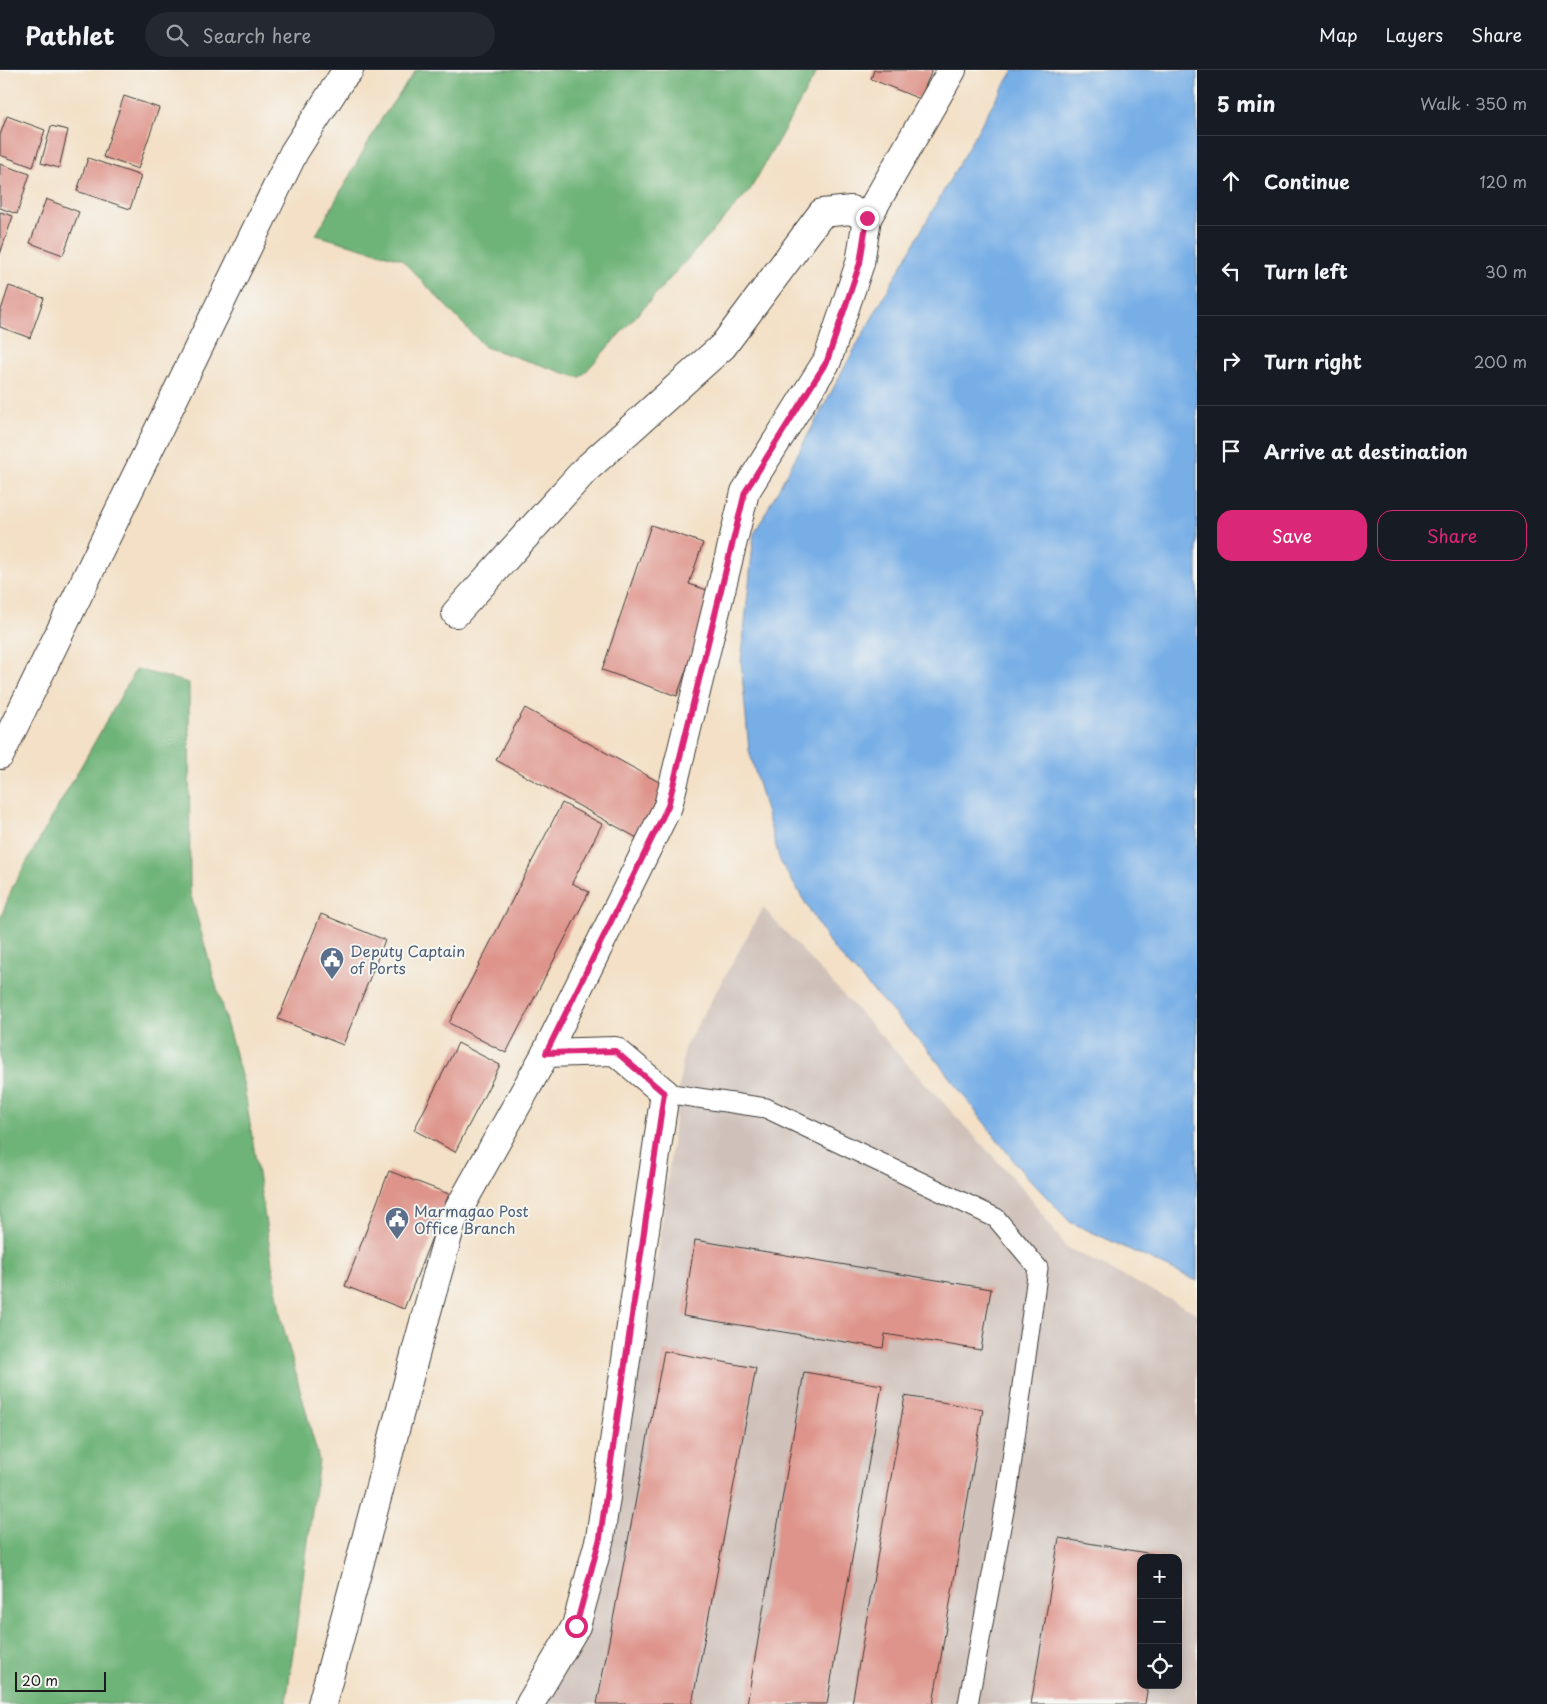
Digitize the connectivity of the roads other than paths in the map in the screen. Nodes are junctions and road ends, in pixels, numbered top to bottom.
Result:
1 (952, 70) edge
2 (338, 73) edge
3 (867, 218) junction
4 (456, 613) dead end
5 (0, 755) edge
6 (546, 1053) junction
7 (664, 1093) junction
8 (322, 1704) edge
9 (530, 1704) edge
10 (968, 1704) edge

1 - 3 street
2 - 5 street
3 - 4 street
3 - 6 street
6 - 7 street
6 - 8 street
7 - 9 street
7 - 10 lane

